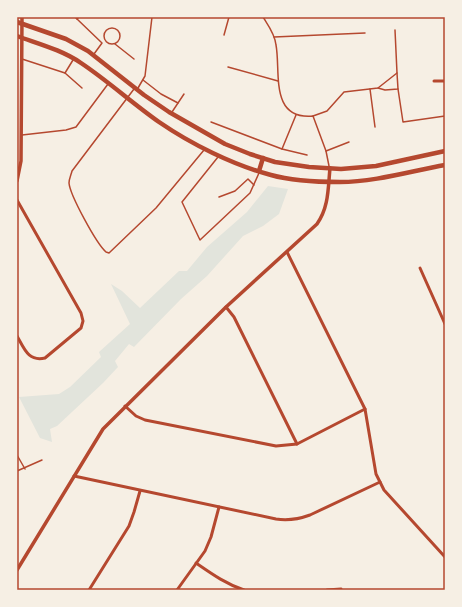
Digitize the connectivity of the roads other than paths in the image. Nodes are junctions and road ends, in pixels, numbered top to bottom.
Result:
1 (22, 17) edge
2 (152, 17) edge
3 (229, 17) edge
4 (263, 17) edge
5 (77, 18) edge
6 (19, 23) edge
7 (396, 30) dead end
8 (365, 33) dead end
9 (224, 35) dead end
10 (19, 37) edge
11 (274, 37) junction
12 (105, 41) junction
13 (102, 44) junction
14 (115, 44) junction
15 (93, 55) junction
16 (22, 59) junction
17 (74, 59) junction
18 (134, 59) dead end
19 (228, 67) dead end
20 (64, 73) junction
21 (398, 73) junction
22 (143, 79) junction
23 (279, 81) junction
24 (434, 81) dead end
25 (445, 81) edge
26 (108, 84) junction
27 (82, 88) dead end
28 (378, 88) junction
29 (136, 89) junction
30 (370, 89) junction
31 (398, 89) junction
32 (184, 94) dead end
33 (126, 98) junction
34 (178, 103) junction
35 (19, 113) edge
36 (170, 113) junction
37 (296, 115) junction
38 (312, 116) junction
39 (445, 116) edge
40 (211, 122) dead end
41 (375, 127) dead end
42 (21, 135) junction
43 (349, 142) dead end
44 (205, 149) junction
45 (282, 149) junction
46 (326, 151) junction
47 (445, 151) edge
48 (307, 155) dead end
49 (219, 156) junction
50 (263, 158) junction
51 (445, 165) edge
52 (330, 168) junction
53 (259, 171) junction
54 (18, 175) edge
55 (17, 181) edge
56 (328, 182) junction
57 (254, 185) junction
58 (218, 197) dead end
59 (17, 200) edge
60 (287, 252) junction
61 (420, 268) dead end
62 (226, 307) junction
63 (445, 324) edge
64 (17, 336) edge
65 (125, 406) junction
66 (365, 409) junction
67 (297, 444) junction
68 (17, 455) edge
69 (42, 460) dead end
70 (25, 469) junction
71 (17, 472) edge
72 (74, 476) junction
73 (380, 482) junction
74 (140, 490) junction
75 (219, 507) junction
76 (445, 557) edge
77 (196, 563) junction
78 (17, 570) edge
79 (341, 589) edge
80 (89, 590) edge
81 (177, 590) edge
82 (244, 590) edge
83 (327, 590) edge

1 - 6 street
2 - 22 lane
3 - 9 lane
4 - 11 lane
5 - 13 lane
6 - 10 street
6 - 15 main road
7 - 21 lane
8 - 11 lane
10 - 16 street
10 - 17 main road
11 - 23 lane
12 - 13 lane
12 - 14 lane
12 - 14 lane
13 - 15 lane
14 - 18 lane
15 - 29 main road
16 - 20 lane
16 - 35 street
17 - 20 lane
17 - 26 main road
19 - 23 lane
20 - 27 lane
21 - 28 lane
21 - 31 lane
22 - 29 lane
22 - 34 lane
23 - 37 lane
24 - 25 street
26 - 33 main road
26 - 42 lane
28 - 30 lane
28 - 31 lane
29 - 33 lane
29 - 36 main road
30 - 38 lane
30 - 41 lane
31 - 39 lane
32 - 34 lane
33 - 44 main road
33 - 44 lane
34 - 36 lane
35 - 42 street
36 - 50 main road
37 - 38 lane
37 - 45 lane
38 - 46 lane
40 - 45 lane
42 - 54 street
43 - 46 lane
44 - 49 main road
45 - 48 lane
46 - 52 lane
47 - 52 main road
49 - 53 main road
49 - 57 lane
50 - 52 main road
50 - 53 main road
51 - 56 main road
52 - 56 street
53 - 56 main road
53 - 57 lane
54 - 55 street
56 - 60 street
57 - 58 lane
59 - 64 street
60 - 62 street
60 - 66 street
61 - 63 street
62 - 65 street
62 - 67 street
65 - 67 street
65 - 72 street
66 - 67 street
66 - 73 street
68 - 70 lane
69 - 70 lane
70 - 71 lane
72 - 74 street
72 - 78 street
73 - 75 street
73 - 76 street
74 - 75 street
74 - 80 street
75 - 77 street
77 - 81 street
77 - 82 street
79 - 83 street

